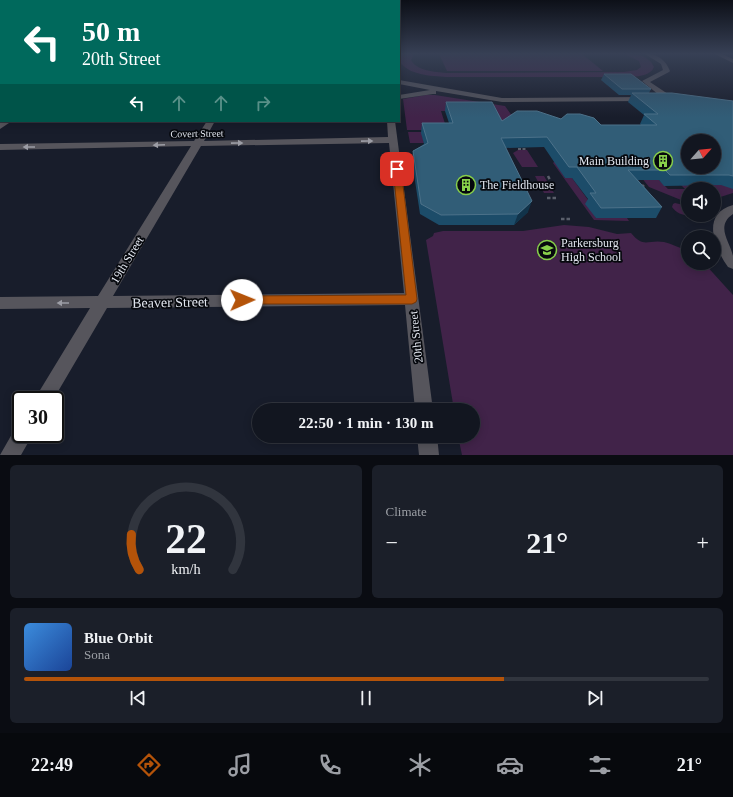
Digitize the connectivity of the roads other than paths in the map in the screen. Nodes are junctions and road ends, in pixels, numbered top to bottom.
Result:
1 (660, 75) edge
2 (400, 82) edge
3 (441, 90) junction
4 (400, 97) edge
5 (210, 122) edge
6 (392, 122) edge
7 (394, 140) junction
8 (198, 143) junction
9 (0, 147) edge
10 (733, 209) edge
11 (733, 264) edge
12 (412, 299) junction
13 (0, 303) edge
14 (102, 303) junction
15 (48, 391) edge
16 (423, 403) edge
17 (17, 443) edge
18 (428, 443) edge
19 (10, 455) edge
20 (429, 455) edge

1 - 3 street
2 - 3 street
3 - 4 street
5 - 8 street, 19th Street
6 - 7 street, 20th Street
8 -> 7 street, Covert Street
7 - 12 street, 20th Street
8 -> 9 street, Covert Street
8 - 14 street, 19th Street
10 - 11 street
12 - 14 street, Beaver Street
12 - 16 street, 20th Street
14 -> 13 street, Beaver Street
14 - 15 street, 19th Street
17 - 19 street
18 - 20 street

